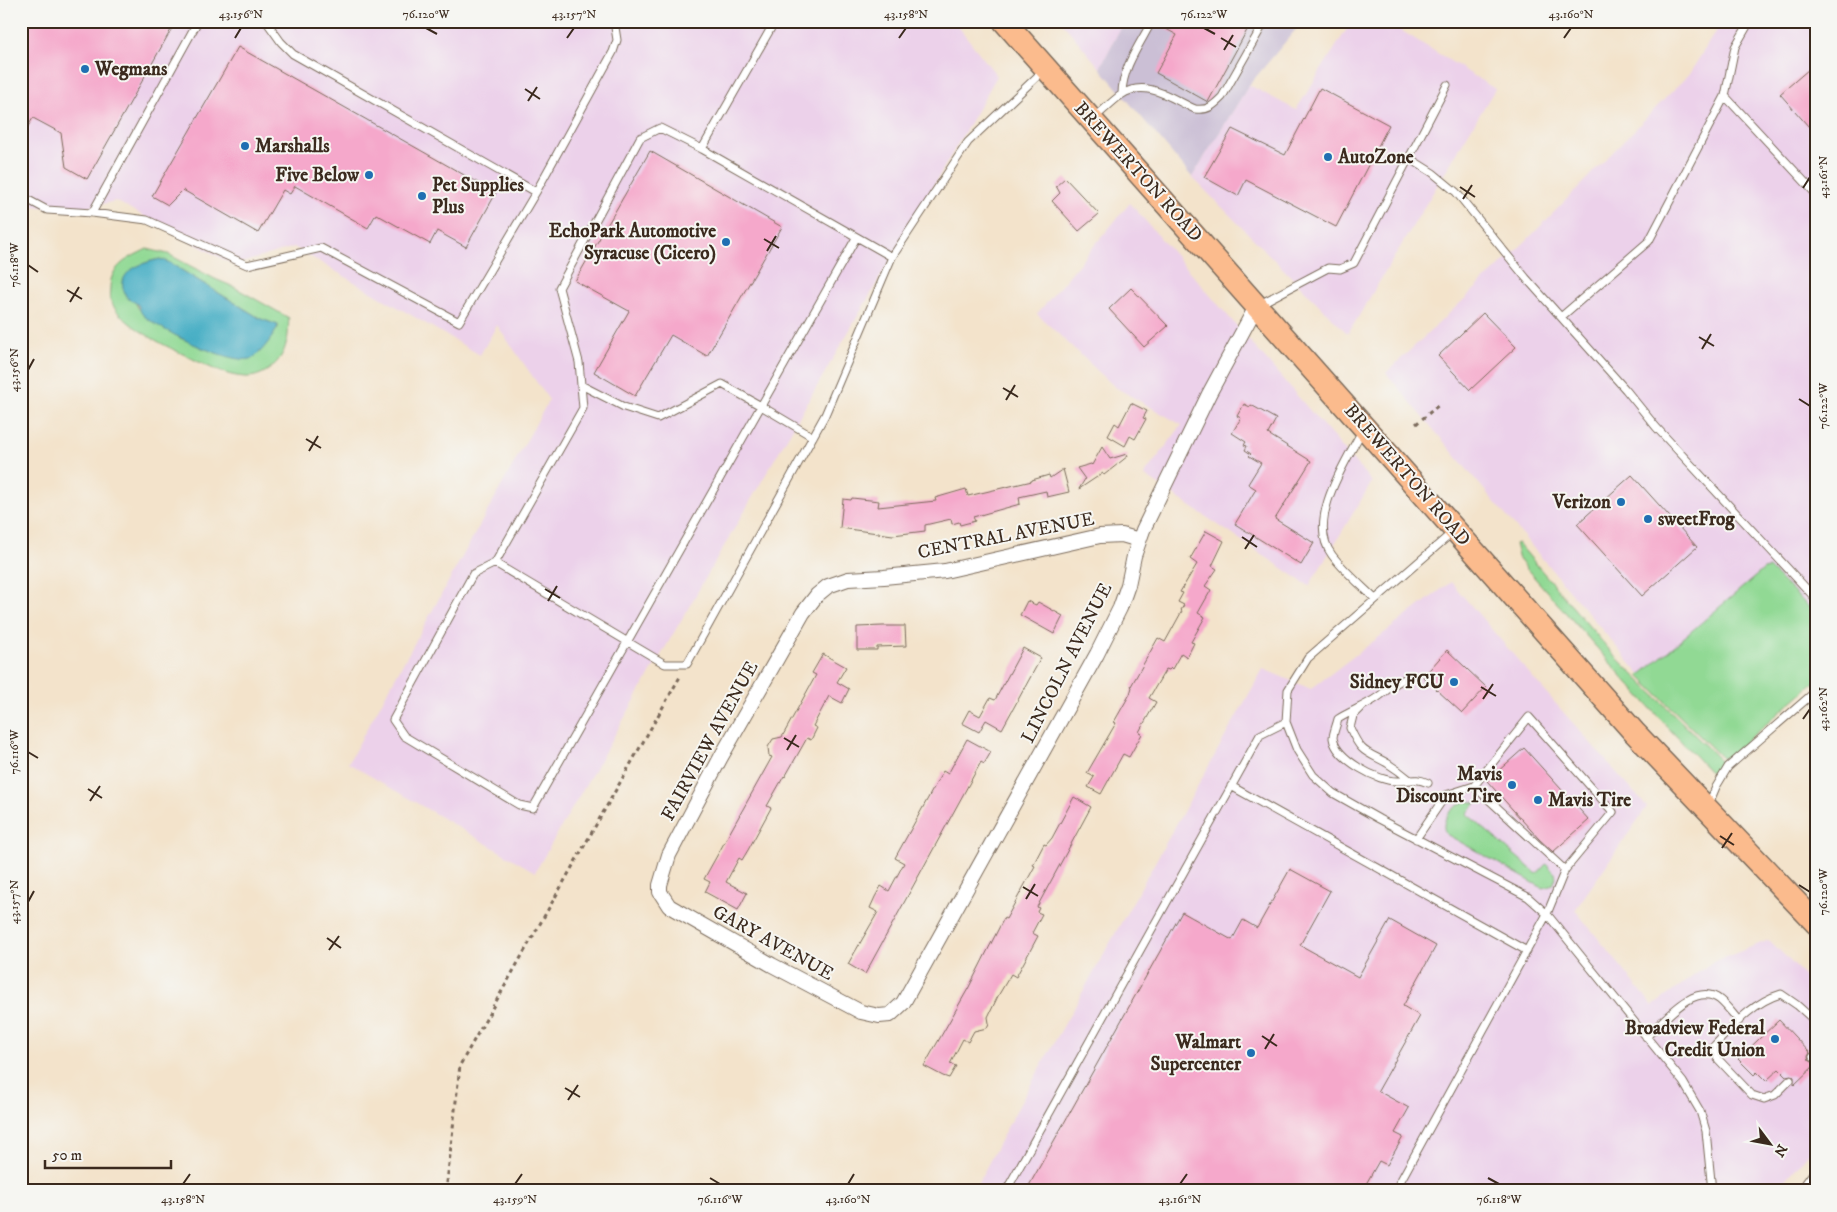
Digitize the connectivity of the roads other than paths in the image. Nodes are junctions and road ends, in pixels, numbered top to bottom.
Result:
1 (198, 21) edge
2 (266, 21) edge
3 (614, 21) edge
4 (775, 21) edge
5 (1004, 21) edge
6 (1152, 21) edge
7 (1265, 21) edge
8 (1750, 21) edge
9 (1046, 68) junction
10 (1448, 85) dead end
11 (1122, 94) junction
12 (1725, 96) junction
13 (1092, 120) junction
14 (702, 148) junction
15 (1408, 158) junction
16 (536, 192) junction
17 (1816, 194) edge
18 (21, 196) edge
19 (92, 213) junction
20 (856, 238) junction
21 (892, 257) junction
22 (1256, 305) junction
23 (1562, 317) junction
24 (581, 385) junction
25 (761, 406) junction
26 (1364, 427) junction
27 (813, 437) junction
28 (1455, 530) junction
29 (1139, 540) junction
30 (495, 563) junction
31 (1375, 599) junction
32 (1816, 599) edge
33 (803, 614) joint
34 (628, 642) junction
35 (1405, 679) dead end
36 (1816, 691) edge
37 (1364, 704) junction
38 (1286, 722) junction
39 (1410, 780) junction
40 (1428, 783) dead end
41 (1231, 786) junction
42 (1474, 786) junction
43 (1707, 809) junction
44 (1416, 839) junction
45 (1565, 870) junction
46 (660, 890) joint
47 (1548, 914) junction
48 (1816, 923) edge
49 (1526, 952) junction
50 (878, 1016) joint
51 (1739, 1021) junction
52 (1816, 1022) edge
53 (1646, 1037) junction
54 (1790, 1080) dead end
55 (1816, 1169) edge
56 (1006, 1191) edge
57 (1395, 1191) edge
58 (1712, 1191) edge
59 (1800, 1191) edge

1 - 19 lane
2 - 16 lane
3 - 16 lane
4 - 14 lane
5 - 9 main road, BREWERTON ROAD
6 - 11 lane
7 - 11 lane
8 - 12 lane
9 - 13 main road, BREWERTON ROAD
9 - 21 lane
10 - 15 lane
11 - 13 lane
12 - 17 lane
12 - 23 lane
13 - 22 main road, BREWERTON ROAD
14 - 20 lane
14 - 24 lane
15 - 22 lane
15 - 23 lane
16 - 19 lane
18 - 19 lane
20 - 21 lane
20 - 25 lane
21 - 27 lane
22 - 26 main road, BREWERTON ROAD
22 - 29 street, LINCOLN AVENUE
23 - 32 lane
24 - 25 lane
24 - 30 lane
25 - 27 lane
25 - 34 lane
26 - 28 main road, BREWERTON ROAD
26 - 31 lane
27 - 34 lane
28 - 31 lane
28 - 43 main road, BREWERTON ROAD
29 - 33 street, CENTRAL AVENUE
29 - 50 street, LINCOLN AVENUE
30 - 34 lane
30 - 34 lane
31 - 38 lane
33 - 46 street, FAIRVIEW AVENUE
35 - 37 lane
36 - 43 lane
37 - 39 lane
37 - 39 lane
38 - 41 lane
38 - 44 lane
39 - 40 lane
41 - 49 lane
41 - 56 lane
42 - 44 lane
42 - 45 lane
42 - 45 lane
43 - 48 main road, BREWERTON ROAD
44 - 47 lane
45 - 47 lane
46 - 50 street, GARY AVENUE
47 - 49 lane
47 - 53 lane
49 - 57 lane
51 - 52 lane
51 - 53 lane
51 - 54 lane
53 - 58 lane
55 - 59 lane

